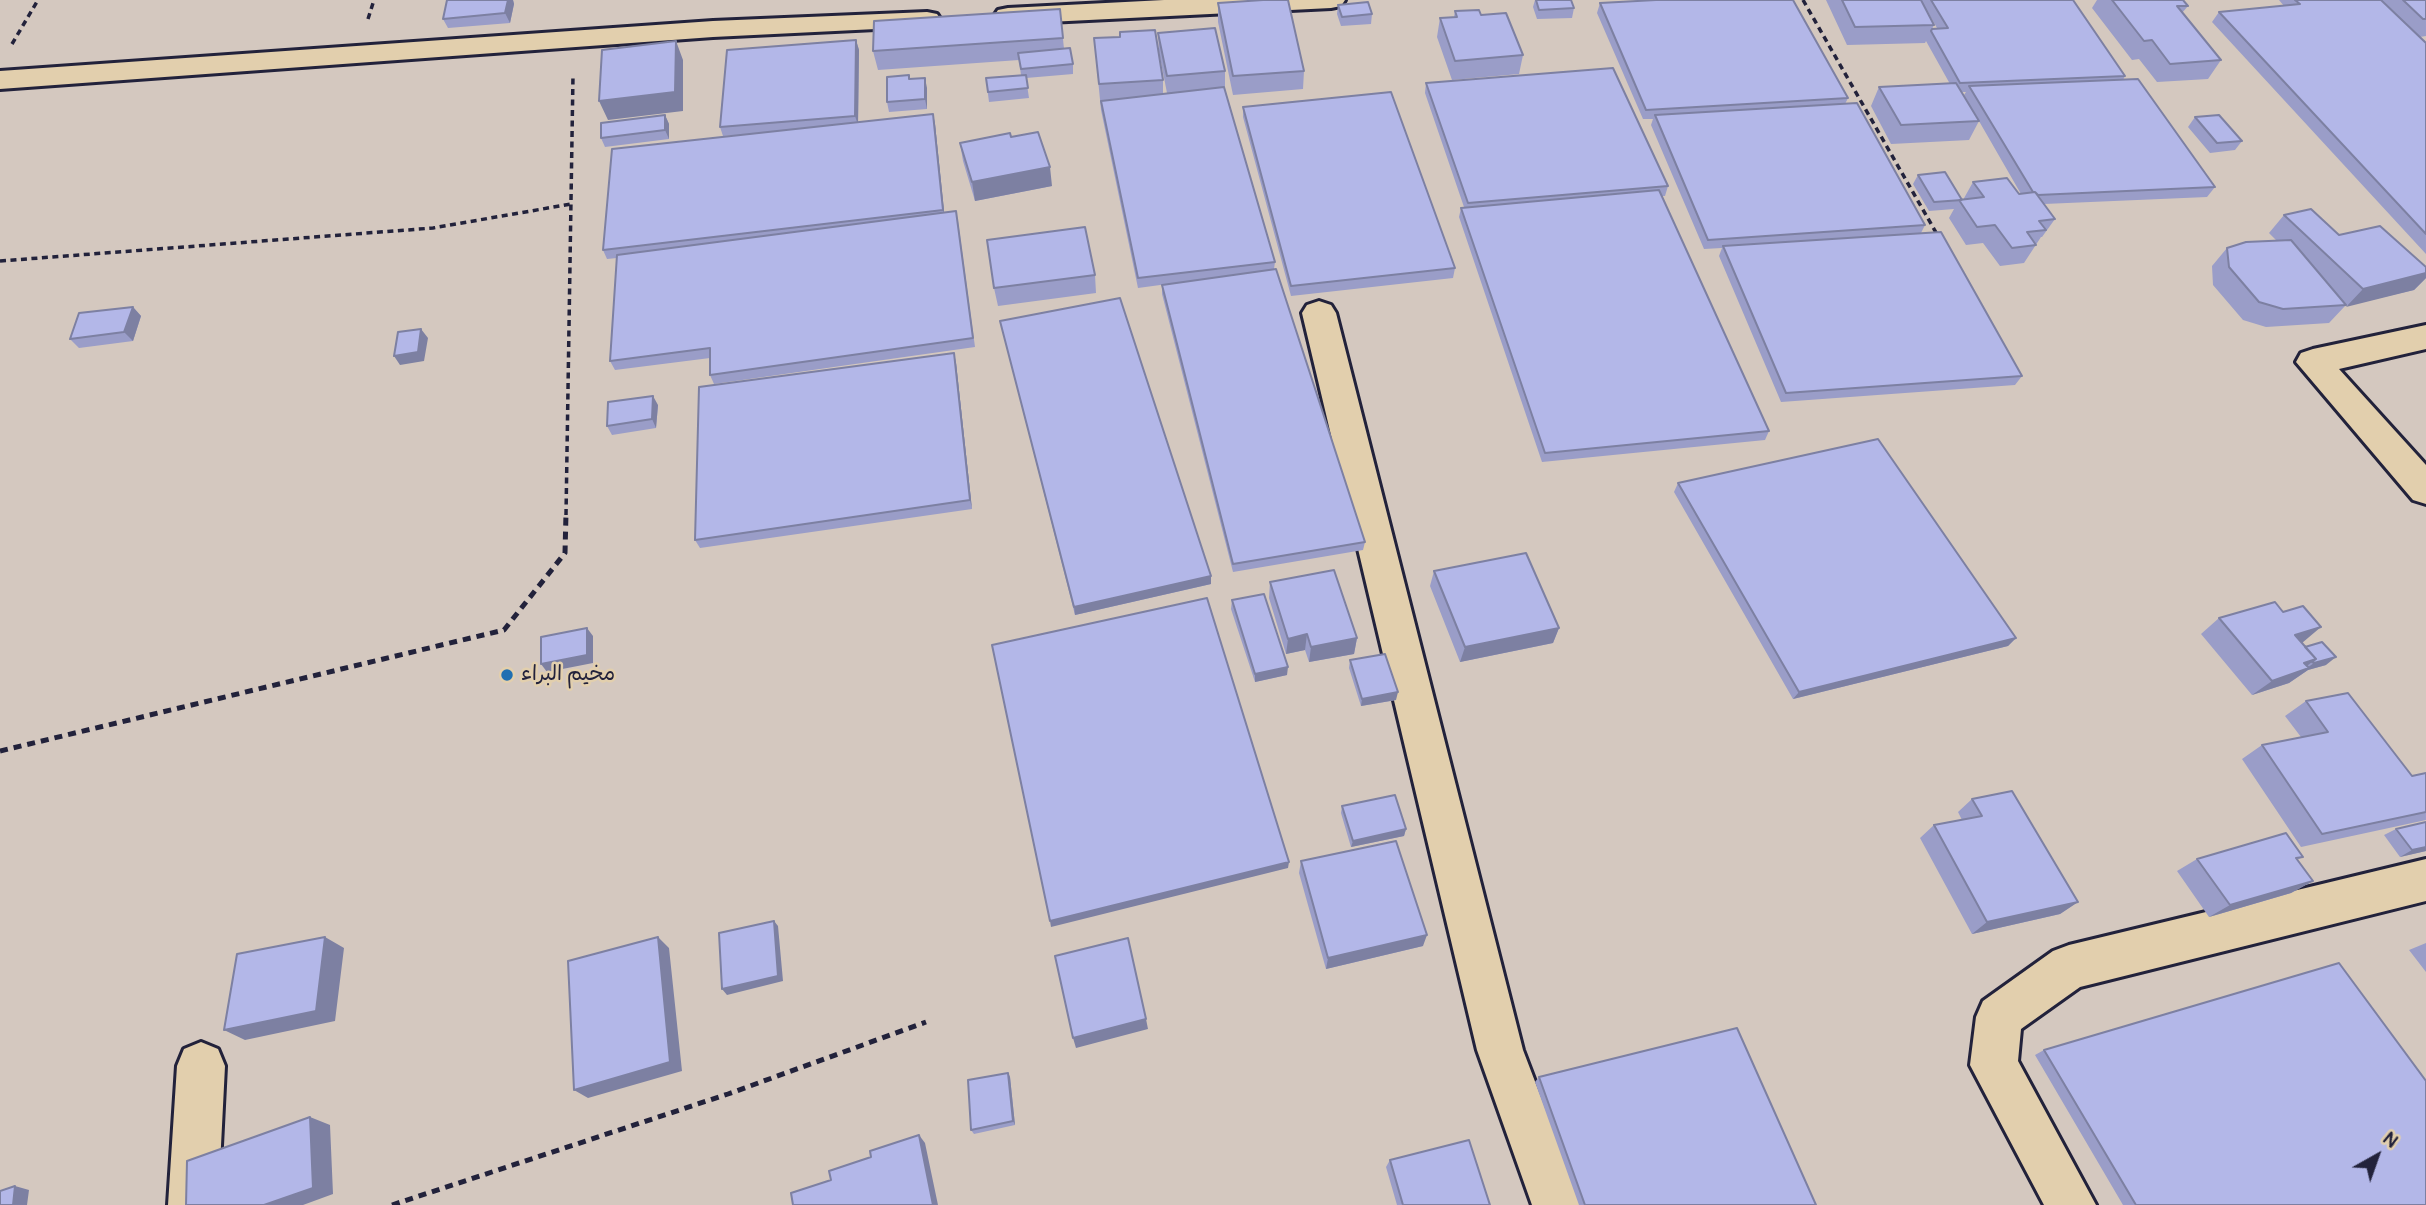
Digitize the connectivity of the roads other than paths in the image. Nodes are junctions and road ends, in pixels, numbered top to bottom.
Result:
1 (1331, 0) edge
2 (977, 17) edge
3 (949, 19) edge
4 (3, 66) edge
5 (1319, 313) dead end
6 (2426, 337) edge
7 (2426, 490) edge
8 (2426, 880) edge
9 (201, 1066) dead end
10 (194, 1205) edge
11 (1557, 1205) edge
12 (2071, 1205) edge

1 - 2 street
3 - 4 street
5 - 11 street
6 - 7 street
8 - 12 street
9 - 10 street

